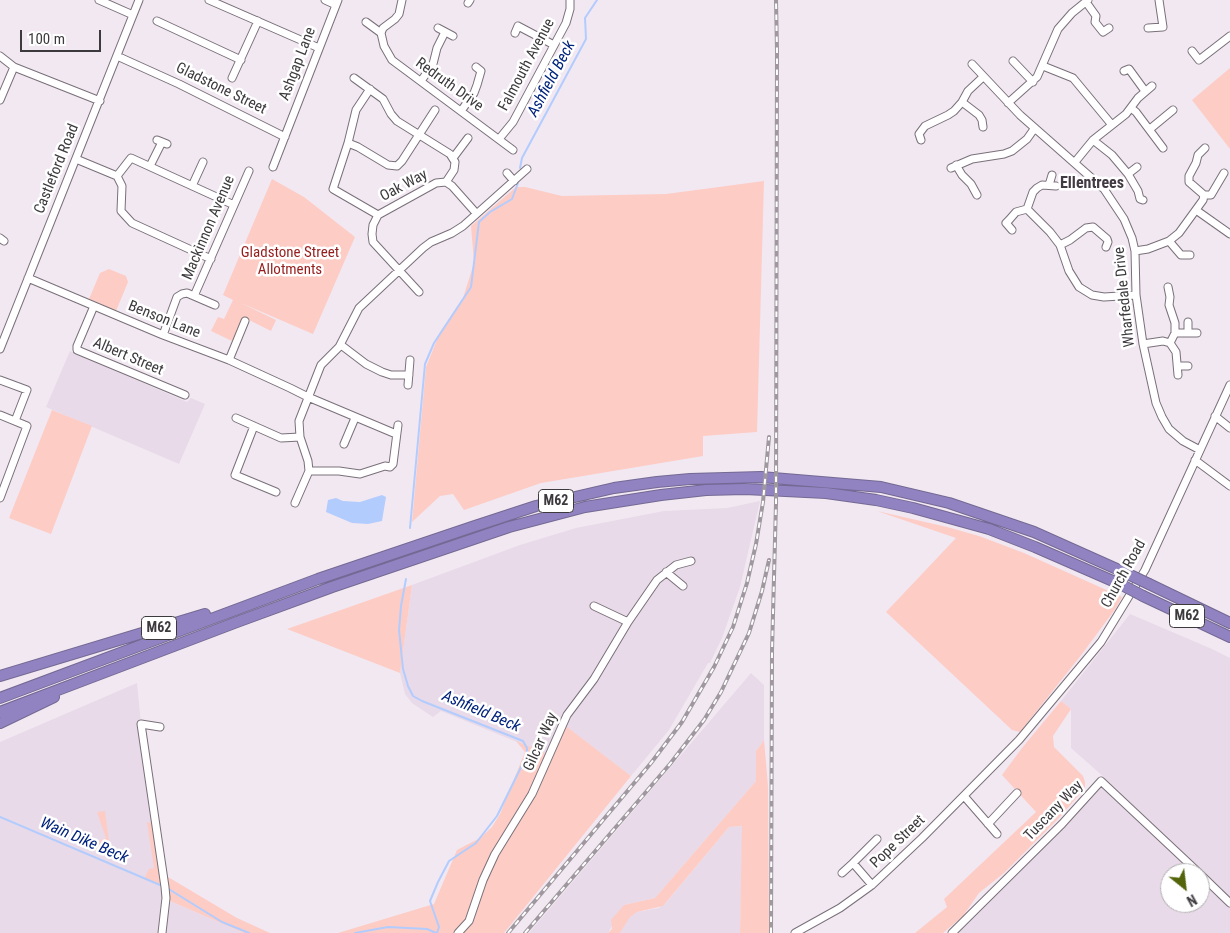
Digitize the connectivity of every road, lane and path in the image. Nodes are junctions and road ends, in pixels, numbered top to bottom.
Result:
1 (99, 0) edge
2 (139, 0) edge
3 (209, 0) edge
4 (325, 0) edge
5 (402, 0) edge
6 (570, 0) edge
7 (1159, 0) edge
8 (1087, 1) edge
9 (337, 2) edge
10 (133, 15) junction
11 (157, 21) dead end
12 (258, 21) junction
13 (366, 22) dead end
14 (438, 28) dead end
15 (1109, 28) dead end
16 (1148, 28) dead end
17 (381, 32) junction
18 (445, 32) junction
19 (515, 33) dead end
20 (453, 36) dead end
21 (1230, 36) edge
22 (554, 44) junction
23 (319, 48) junction
24 (1192, 51) dead end
25 (0, 56) edge
26 (117, 56) junction
27 (241, 60) junction
28 (1013, 61) dead end
29 (1136, 62) dead end
30 (972, 64) dead end
31 (1043, 66) junction
32 (14, 67) junction
33 (476, 67) dead end
34 (983, 77) junction
35 (232, 78) dead end
36 (354, 78) dead end
37 (421, 81) junction
38 (1033, 82) junction
39 (370, 89) junction
40 (0, 100) edge
41 (100, 101) junction
42 (962, 102) junction
43 (1008, 103) junction
44 (1131, 108) junction
45 (435, 110) dead end
46 (1173, 110) dead end
47 (461, 111) junction
48 (1112, 125) junction
49 (983, 127) dead end
50 (1034, 129) junction
51 (1150, 129) junction
52 (419, 135) junction
53 (918, 135) dead end
54 (285, 137) junction
55 (468, 138) dead end
56 (499, 139) junction
57 (1093, 140) junction
58 (162, 142) dead end
59 (348, 143) junction
60 (1193, 146) dead end
61 (1163, 148) dead end
62 (1205, 148) dead end
63 (513, 150) dead end
64 (1198, 155) junction
65 (453, 158) junction
66 (76, 159) junction
67 (203, 161) dead end
68 (1075, 162) junction
69 (150, 166) junction
70 (274, 167) dead end
71 (1137, 167) dead end
72 (527, 169) dead end
73 (248, 171) dead end
74 (1224, 172) dead end
75 (507, 173) dead end
76 (1128, 174) junction
77 (1052, 175) dead end
78 (117, 176) junction
79 (514, 181) junction
80 (446, 182) junction
81 (192, 186) junction
82 (977, 195) dead end
83 (1204, 195) junction
84 (1140, 200) dead end
85 (234, 205) junction
86 (1027, 209) junction
87 (1196, 210) junction
88 (476, 213) junction
89 (378, 215) junction
90 (1012, 230) dead end
91 (1230, 234) edge
92 (1169, 241) junction
93 (1110, 244) dead end
94 (1060, 245) junction
95 (1135, 251) junction
96 (1187, 257) dead end
97 (211, 259) junction
98 (399, 272) junction
99 (28, 278) junction
100 (1168, 287) dead end
101 (419, 292) dead end
102 (194, 296) junction
103 (1136, 296) junction
104 (1179, 296) dead end
105 (1170, 297) junction
106 (215, 305) dead end
107 (94, 306) junction
108 (245, 321) dead end
109 (1188, 322) dead end
110 (1175, 333) junction
111 (1188, 333) junction
112 (1197, 333) dead end
113 (163, 335) junction
114 (1170, 343) junction
115 (1143, 344) junction
116 (341, 345) junction
117 (0, 349) edge
118 (229, 360) junction
119 (410, 360) dead end
120 (1178, 366) junction
121 (1188, 366) dead end
122 (409, 375) junction
123 (1178, 375) dead end
124 (0, 380) edge
125 (408, 385) dead end
126 (1230, 385) edge
127 (184, 395) dead end
128 (308, 398) junction
129 (0, 415) edge
130 (1215, 416) junction
131 (236, 418) dead end
132 (356, 418) junction
133 (15, 421) junction
134 (398, 424) dead end
135 (254, 426) junction
136 (1230, 428) edge
137 (396, 434) junction
138 (300, 436) junction
139 (344, 444) dead end
140 (1200, 450) junction
141 (1195, 460) junction
142 (309, 471) junction
143 (1230, 486) edge
144 (276, 492) dead end
145 (0, 498) edge
146 (295, 503) dead end
147 (691, 561) dead end
148 (666, 572) junction
149 (318, 579) junction
150 (683, 586) dead end
151 (594, 606) dead end
152 (628, 622) junction
153 (1230, 623) edge
154 (1230, 637) edge
155 (120, 665) junction
156 (0, 676) edge
157 (0, 698) edge
158 (0, 712) edge
159 (0, 723) edge
160 (160, 727) dead end
161 (1006, 753) joint
162 (1018, 793) dead end
163 (964, 796) junction
164 (988, 824) junction
165 (997, 834) dead end
166 (877, 839) dead end
167 (853, 863) junction
168 (1188, 863) edge
169 (842, 873) dead end
170 (1210, 884) edge
171 (872, 885) junction
172 (1230, 903) edge
173 (162, 933) edge
174 (458, 933) edge
175 (795, 933) edge
176 (952, 933) edge

1 - 10 street
2 - 10 street, Castleford Road
3 - 12 street
4 - 9 street
5 - 17 street
6 - 22 street, Falmouth Avenue
7 - 16 street
8 - 15 street
8 - 31 street
9 - 23 street, Ashgap Lane
10 - 26 street, Castleford Road
11 - 27 street
12 - 23 street
12 - 27 street
13 - 17 street
14 - 18 street
17 - 37 street, Redruth Drive
18 - 20 street
18 - 37 street
19 - 22 street
21 - 24 street
22 - 56 street, Falmouth Avenue
23 - 54 street, Ashgap Lane
25 - 32 street
26 - 41 street, Castleford Road
26 - 54 street, Gladstone Street
27 - 35 street
28 - 38 street
29 - 44 street
30 - 34 street, Wharfedale Drive
31 - 38 street
31 - 48 street
32 - 40 street
32 - 41 street
33 - 47 street
34 - 42 street
34 - 43 street, Wharfedale Drive
36 - 39 street
37 - 47 street, Redruth Drive
38 - 43 street
39 - 52 street
39 - 59 street
41 - 66 street, Castleford Road
42 - 49 street
42 - 53 street
43 - 50 street, Wharfedale Drive
44 - 48 street
44 - 51 street
45 - 52 street
46 - 51 street
47 - 56 street, Redruth Drive
48 - 57 street
50 - 68 street, Wharfedale Drive
50 - 82 street
51 - 61 street
52 - 59 street
52 - 65 street
54 - 70 street, Ashgap Lane
55 - 65 street
56 - 63 street, Redruth Drive
57 - 68 street
57 - 76 street
58 - 69 street
59 - 89 street
60 - 64 street
62 - 64 street
64 - 83 street
65 - 80 street, Oak Way
66 - 78 street
66 - 99 street, Castleford Road
67 - 81 street
68 - 95 street, Wharfedale Drive
69 - 78 street
69 - 81 street
71 - 76 street
72 - 79 street
73 - 85 street, Mackinnon Avenue
74 - 83 street
75 - 79 street
76 - 84 street
77 - 86 street
78 - 97 street
79 - 88 street
80 - 88 street
80 - 89 street, Oak Way
81 - 85 street
83 - 87 street
85 - 97 street, Mackinnon Avenue
86 - 90 street
86 - 94 street
87 - 91 street
87 - 92 street
88 - 98 street
89 - 98 street, Oak Way
92 - 95 street
92 - 96 street
93 - 94 street
94 - 103 street
95 - 103 street, Wharfedale Drive
97 - 102 street, Mackinnon Avenue
98 - 101 street
98 - 116 street
99 - 107 street, Benson Lane
99 - 117 street, Castleford Road
100 - 105 street
102 - 106 street, Mackinnon Avenue
102 - 113 street, Mackinnon Avenue
103 - 115 street, Wharfedale Drive
104 - 105 street
105 - 110 street
107 - 113 street, Benson Lane
107 - 127 street, Albert Street
108 - 118 street
109 - 111 street
110 - 111 street
110 - 114 street
111 - 112 street
113 - 118 street, Benson Lane
114 - 115 street
114 - 120 street
115 - 140 street, Wharfedale Drive
116 - 122 street
116 - 128 street
118 - 128 street, Benson Lane
119 - 122 street
120 - 121 street
120 - 123 street
122 - 125 street
124 - 133 street
126 - 130 street, Church Road
128 - 132 street, Benson Lane
128 - 138 street
129 - 133 street
130 - 136 street
130 - 140 street, Church Road
131 - 135 street
132 - 137 street, Benson Lane
132 - 139 street
133 - 145 street
134 - 137 street
135 - 138 street
135 - 144 street
137 - 142 street
138 - 142 street
140 - 141 street, Church Road
141 - 143 street
141 - 161 street, Church Road
142 - 146 street
147 - 148 street, Gilcar Way
148 - 150 street
148 - 152 street, Gilcar Way
149 - 153 highway, M62, bridge
149 - 156 highway, M62
149 - 157 highway, M62
151 - 152 street
152 - 174 street, Gilcar Way
154 - 155 highway, M62, bridge
155 - 158 highway, M62
155 - 159 highway, M62
160 - 173 street
161 - 163 street, Pope Street
162 - 164 street
163 - 164 street
163 - 171 street, Pope Street
164 - 165 street
166 - 167 street
167 - 169 street
167 - 171 street
168 - 176 street, Tuscany Way
170 - 172 street, Tuscany Way
171 - 175 street, Pope Street

